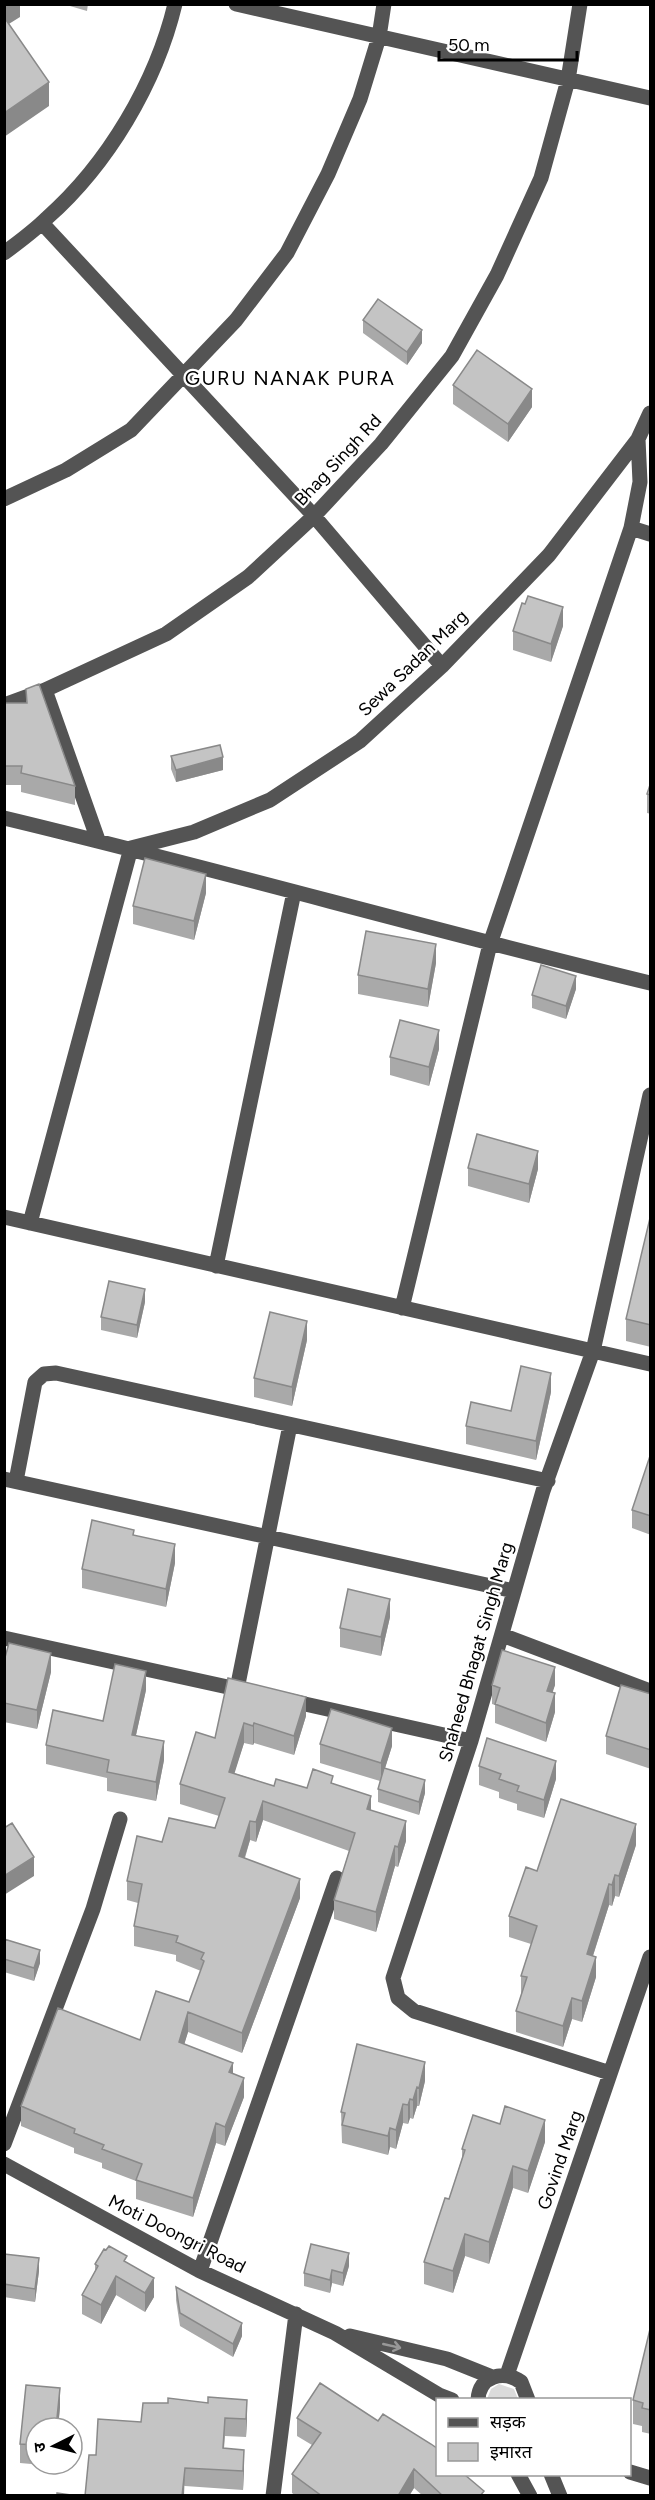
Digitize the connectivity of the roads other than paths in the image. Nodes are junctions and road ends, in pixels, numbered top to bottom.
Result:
1 (175, 4) edge
2 (236, 4) edge
3 (384, 4) edge
4 (580, 4) edge
5 (379, 37) junction
6 (568, 80) junction
7 (651, 98) edge
8 (42, 223) junction
9 (4, 253) edge
10 (184, 375) junction
11 (651, 413) edge
12 (638, 439) junction
13 (4, 499) edge
14 (314, 516) junction
15 (631, 528) junction
16 (651, 534) edge
17 (442, 666) junction
18 (45, 690) junction
19 (4, 705) edge
20 (4, 818) edge
21 (98, 840) junction
22 (131, 848) junction
23 (294, 892) junction
24 (490, 944) junction
25 (651, 982) edge
26 (651, 1095) edge
27 (4, 1217) edge
28 (30, 1223) junction
29 (216, 1266) junction
30 (402, 1308) junction
31 (593, 1351) junction
32 (651, 1364) edge
33 (290, 1425) junction
34 (8, 1481) edge
35 (548, 1481) junction
36 (267, 1536) junction
37 (514, 1591) junction
38 (502, 1635) junction
39 (4, 1638) edge
40 (237, 1689) junction
41 (651, 1691) edge
42 (471, 1741) junction
43 (120, 1819) dead end
44 (337, 1878) dead end
45 (651, 1957) edge
46 (646, 1983) edge
47 (610, 2073) junction
48 (4, 2144) edge
49 (4, 2164) edge
50 (200, 2271) junction
51 (296, 2314) junction
52 (335, 2333) junction
53 (500, 2376) junction
54 (448, 2398) edge
55 (478, 2398) edge
56 (527, 2398) edge
57 (631, 2472) edge
58 (519, 2476) edge
59 (551, 2476) edge
60 (651, 2478) edge
61 (273, 2496) edge
62 (530, 2496) edge
63 (560, 2496) edge

1 - 8 street
2 - 5 street
3 - 5 street
4 - 6 street, Bhag Singh Rd
5 - 6 street
5 - 10 street
6 - 7 street
6 - 14 street, Bhag Singh Rd
8 - 9 street
8 - 10 street
10 - 13 street
10 - 14 street
11 - 12 street, Sewa Sadan Marg
12 - 15 street
12 - 17 street, Sewa Sadan Marg
14 - 17 street
14 - 18 street, Bhag Singh Rd
15 - 16 street
15 - 24 street
17 - 22 street, Sewa Sadan Marg
18 - 19 street, Bhag Singh Rd
18 - 21 street
20 - 21 street
21 - 22 street
22 - 23 street
22 - 28 street
23 - 24 street
23 - 29 street
24 - 25 street
24 - 30 street
26 - 31 street, Shaheed Bhagat Singh Marg
27 - 28 street
28 - 29 street
29 - 30 street
30 - 31 street
31 - 32 street
31 - 35 street, Shaheed Bhagat Singh Marg
33 - 34 street
33 - 35 street
33 - 36 street
34 - 36 street
35 - 37 street, Shaheed Bhagat Singh Marg
36 - 37 street
36 - 40 street
37 - 38 street, Shaheed Bhagat Singh Marg
38 - 41 street
38 - 42 street, Shaheed Bhagat Singh Marg
39 - 40 street
40 - 42 street
42 - 47 street, Shaheed Bhagat Singh Marg
43 - 48 street
44 - 50 street
45 - 46 street, Govind Marg
46 - 47 street, Govind Marg
47 - 53 street, Govind Marg
49 - 50 street, Moti Doongri Road
50 - 51 street, Moti Doongri Road
51 - 52 street, Moti Doongri Road
51 - 61 street
52 -> 53 street, Moti Doongri Road
52 - 54 street, Moti Doongri Road
53 - 55 street, Govind Marg
53 - 56 street
57 - 60 street
58 - 62 street
59 - 63 street

